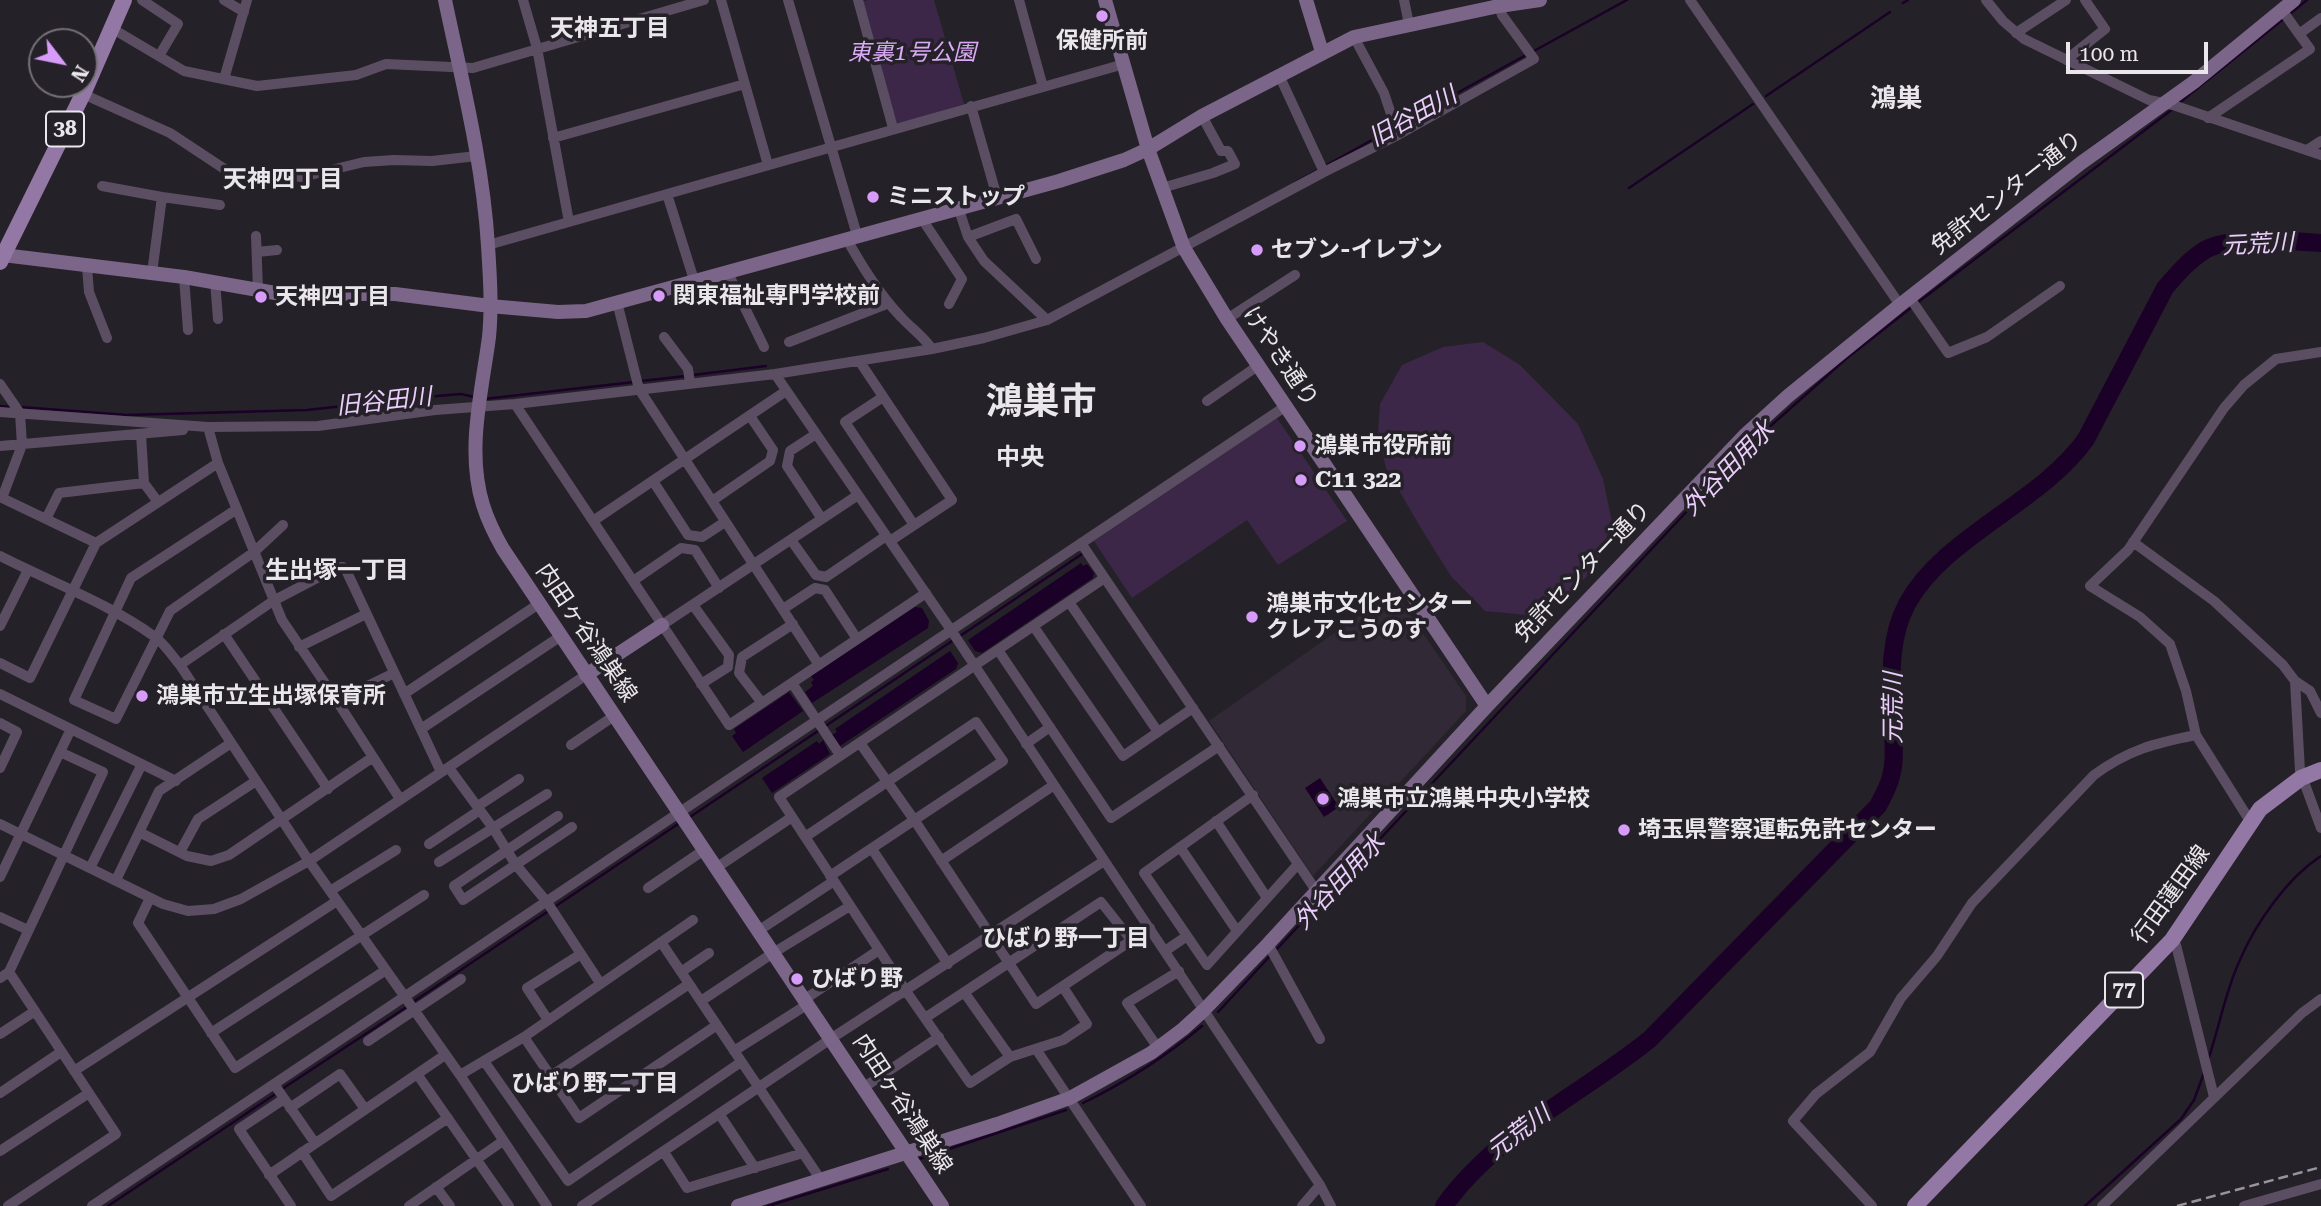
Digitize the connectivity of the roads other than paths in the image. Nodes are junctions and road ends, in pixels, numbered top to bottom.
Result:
1 (124, 0) edge
2 (142, 0) edge
3 (224, 0) edge
4 (247, 0) edge
5 (445, 0) edge
6 (523, 0) edge
7 (704, 0) edge
8 (721, 0) edge
9 (788, 0) edge
10 (858, 0) edge
11 (1019, 0) edge
12 (1105, 0) edge
13 (1306, 0) edge
14 (1404, 0) edge
15 (1540, 0) edge
16 (1690, 0) edge
17 (1986, 0) edge
18 (2066, 0) edge
19 (2085, 0) edge
20 (2294, 0) edge
21 (1498, 3) edge
22 (2282, 10) junction
23 (244, 12) junction
24 (2321, 18) edge
25 (1409, 24) junction
26 (113, 29) junction
27 (2016, 33) junction
28 (2300, 34) junction
29 (1354, 37) junction
30 (537, 48) junction
31 (1322, 52) junction
32 (159, 56) junction
33 (2066, 60) junction
34 (98, 62) edge
35 (1124, 64) junction
36 (461, 69) junction
37 (1279, 75) junction
38 (224, 79) junction
39 (745, 84) junction
40 (1043, 86) junction
41 (81, 98) edge
42 (92, 98) edge
43 (2164, 104) junction
44 (971, 106) junction
45 (1202, 116) junction
46 (2208, 118) junction
47 (893, 128) junction
48 (1398, 135) junction
49 (553, 138) junction
50 (2321, 141) edge
51 (831, 147) junction
52 (1148, 149) junction
53 (2307, 150) junction
54 (2321, 155) edge
55 (477, 156) junction
56 (768, 165) junction
57 (1324, 172) junction
58 (102, 186) dead end
59 (1162, 188) junction
60 (667, 194) junction
61 (162, 197) junction
62 (997, 197) junction
63 (220, 205) dead end
64 (958, 207) junction
65 (924, 217) junction
66 (569, 222) junction
67 (256, 236) dead end
68 (852, 237) junction
69 (968, 237) junction
70 (488, 245) junction
71 (1184, 248) junction
72 (277, 250) dead end
73 (257, 252) junction
74 (1, 257) edge
75 (1036, 259) dead end
76 (87, 267) junction
77 (727, 271) junction
78 (152, 273) junction
79 (1295, 275) dead end
80 (184, 277) junction
81 (694, 280) junction
82 (215, 281) junction
83 (2060, 286) dead end
84 (258, 290) junction
85 (617, 302) junction
86 (1905, 302) junction
87 (889, 303) junction
88 (949, 304) dead end
89 (490, 306) junction
90 (1227, 319) junction
91 (218, 320) dead end
92 (1047, 320) junction
93 (188, 330) dead end
94 (664, 337) dead end
95 (107, 338) dead end
96 (789, 342) dead end
97 (764, 347) dead end
98 (932, 349) junction
99 (2321, 352) edge
100 (860, 362) junction
101 (1259, 365) junction
102 (775, 374) junction
103 (690, 383) junction
104 (0, 384) edge
105 (639, 389) junction
106 (786, 391) junction
107 (883, 397) junction
108 (1207, 401) dead end
109 (515, 404) junction
110 (1286, 406) junction
111 (479, 407) junction
112 (0, 412) edge
113 (20, 413) junction
114 (750, 416) junction
115 (208, 427) junction
116 (141, 434) junction
117 (816, 434) junction
118 (22, 445) junction
119 (0, 446) edge
120 (685, 460) junction
121 (218, 463) junction
122 (653, 481) junction
123 (144, 483) junction
124 (858, 495) junction
125 (712, 501) junction
126 (158, 502) junction
127 (237, 509) junction
128 (46, 519) junction
129 (822, 519) junction
130 (593, 521) junction
131 (725, 522) junction
132 (283, 524) dead end
133 (914, 524) junction
134 (888, 538) junction
135 (791, 540) junction
136 (2133, 542) junction
137 (96, 543) junction
138 (1081, 543) junction
139 (254, 552) junction
140 (0, 556) edge
141 (754, 566) junction
142 (28, 570) junction
143 (1104, 579) junction
144 (633, 581) junction
145 (719, 588) junction
146 (72, 591) junction
147 (926, 593) junction
148 (273, 601) junction
149 (1069, 602) junction
150 (540, 603) junction
151 (693, 605) junction
152 (783, 609) junction
153 (114, 613) junction
154 (366, 614) junction
155 (793, 624) junction
156 (662, 625) junction
157 (0, 626) edge
158 (1034, 627) junction
159 (951, 630) junction
160 (224, 634) junction
161 (561, 636) junction
162 (155, 638) junction
163 (857, 639) junction
164 (299, 647) junction
165 (998, 650) junction
166 (0, 663) edge
167 (820, 664) junction
168 (180, 665) junction
169 (974, 666) junction
170 (394, 673) junction
171 (586, 675) junction
172 (2295, 681) junction
173 (792, 683) junction
174 (701, 684) junction
175 (0, 694) edge
176 (404, 694) junction
177 (337, 701) junction
178 (762, 703) junction
179 (1487, 706) junction
180 (1193, 708) junction
181 (2321, 713) edge
182 (614, 716) junction
183 (816, 720) junction
184 (0, 723) edge
185 (1050, 727) junction
186 (71, 729) junction
187 (421, 729) junction
188 (1158, 732) junction
189 (2196, 735) junction
190 (231, 743) junction
191 (859, 743) junction
192 (1027, 744) junction
193 (570, 745) dead end
194 (1219, 746) junction
195 (60, 752) junction
196 (840, 755) junction
197 (373, 757) junction
198 (142, 764) junction
199 (0, 768) edge
200 (445, 770) junction
201 (2321, 770) edge
202 (2301, 778) junction
203 (519, 779) dead end
204 (176, 780) junction
205 (256, 781) junction
206 (886, 783) junction
207 (1054, 785) junction
208 (328, 789) junction
209 (547, 794) dead end
210 (1253, 795) junction
211 (400, 799) junction
212 (479, 808) junction
213 (680, 813) junction
214 (558, 816) dead end
215 (792, 817) junction
216 (282, 820) junction
217 (915, 821) junction
218 (1216, 821) junction
219 (2250, 821) junction
220 (0, 824) edge
221 (572, 827) dead end
222 (493, 828) junction
223 (2321, 828) edge
224 (139, 832) junction
225 (21, 835) junction
226 (805, 836) junction
227 (429, 844) dead end
228 (1180, 847) junction
229 (704, 849) junction
230 (872, 849) junction
231 (396, 850) dead end
232 (506, 851) junction
233 (180, 852) junction
234 (63, 856) junction
235 (309, 861) junction
236 (941, 861) junction
237 (1104, 861) junction
238 (439, 862) dead end
239 (3, 864) edge
240 (1298, 864) junction
241 (516, 865) junction
242 (90, 868) junction
243 (716, 868) junction
244 (0, 877) edge
245 (832, 878) junction
246 (116, 880) junction
247 (648, 888) dead end
248 (330, 891) junction
249 (1317, 892) junction
250 (424, 895) dead end
251 (150, 898) junction
252 (1267, 898) junction
253 (337, 901) junction
254 (547, 902) junction
255 (850, 906) junction
256 (0, 917) edge
257 (693, 920) dead end
258 (1150, 928) junction
259 (29, 930) junction
260 (758, 931) junction
261 (1237, 931) junction
262 (361, 934) junction
263 (990, 935) junction
264 (1187, 936) junction
265 (2172, 940) junction
266 (1132, 941) junction
267 (661, 942) junction
268 (1268, 944) junction
269 (879, 950) junction
270 (1165, 951) junction
271 (709, 953) dead end
272 (773, 953) junction
273 (581, 954) junction
274 (1009, 962) junction
275 (948, 964) junction
276 (386, 970) junction
277 (1179, 971) junction
278 (681, 972) junction
279 (5, 975) edge
280 (461, 979) dead end
281 (600, 983) junction
282 (689, 984) junction
283 (1063, 987) junction
284 (906, 991) junction
285 (964, 992) junction
286 (405, 997) junction
287 (187, 998) junction
288 (2321, 999) edge
289 (701, 1001) junction
290 (806, 1001) junction
291 (414, 1010) junction
292 (1204, 1010) junction
293 (35, 1011) junction
294 (925, 1018) junction
295 (548, 1020) junction
296 (717, 1025) junction
297 (211, 1033) junction
298 (0, 1034) edge
299 (524, 1037) junction
300 (939, 1037) junction
301 (832, 1038) junction
302 (1320, 1039) dead end
303 (368, 1041) dead end
304 (1158, 1048) junction
305 (1035, 1049) junction
306 (734, 1051) junction
307 (61, 1052) junction
308 (445, 1055) junction
309 (1010, 1057) junction
310 (484, 1060) junction
311 (741, 1062) junction
312 (75, 1071) junction
313 (418, 1074) junction
314 (460, 1075) junction
315 (551, 1076) junction
316 (275, 1084) junction
317 (863, 1088) junction
318 (759, 1089) junction
319 (0, 1093) edge
320 (89, 1093) junction
321 (2214, 1097) junction
322 (1070, 1098) junction
323 (287, 1104) junction
324 (365, 1110) junction
325 (720, 1115) junction
326 (448, 1118) junction
327 (503, 1141) junction
328 (315, 1143) junction
329 (0, 1151) edge
330 (302, 1152) junction
331 (664, 1152) junction
332 (803, 1153) junction
333 (907, 1153) junction
334 (477, 1159) junction
335 (755, 1168) junction
336 (269, 1175) junction
337 (821, 1180) junction
338 (2321, 1184) edge
339 (1320, 1185) junction
340 (436, 1187) junction
341 (0, 1200) edge
342 (745, 1205) edge
343 (6, 1206) edge
344 (92, 1206) edge
345 (291, 1206) edge
346 (409, 1206) edge
347 (450, 1206) edge
348 (509, 1206) edge
349 (547, 1206) edge
350 (582, 1206) edge
351 (943, 1206) edge
352 (1141, 1206) edge
353 (1302, 1206) edge
354 (1331, 1206) edge
355 (1872, 1206) edge
356 (1915, 1206) edge
357 (2102, 1206) edge
358 (2244, 1206) edge

1 - 26 main road, 38
2 - 32 street
3 - 23 street
4 - 23 street
5 - 36 street, 内田ヶ谷鴻巣線
6 - 30 street
7 - 30 street
8 - 39 street
9 - 51 street
10 - 47 street
11 - 40 street
12 - 35 street, けやき通り
13 - 31 street
14 - 25 street
15 - 21 street
16 - 86 street
17 - 27 street
18 - 27 street
19 - 33 street
20 - 22 street, 免許センター通り
21 - 25 street
21 - 48 street
22 - 28 street
22 - 43 street, 免許センター通り
23 - 38 street
24 - 28 street
25 - 29 street
26 - 32 street
26 - 34 main road, 38
27 - 33 street
28 - 46 street
29 - 31 street
29 - 48 street
30 - 36 street
30 - 49 street
31 - 37 street
32 - 38 street
33 - 43 street
35 - 40 street
35 - 52 street, けやき通り
36 - 38 street
36 - 55 street, 内田ヶ谷鴻巣線
37 - 45 street
37 - 57 street
39 - 49 street
39 - 56 street
40 - 44 street
41 - 74 main road, 38
42 - 55 street
43 - 46 street
43 - 86 street, 免許センター通り
44 - 47 street
44 - 62 street
45 - 52 street
45 - 59 street
46 - 53 street
47 - 51 street
48 - 57 street
49 - 66 street
50 - 53 street
51 - 56 street
51 - 68 street
52 - 59 street, けやき通り
52 - 62 street
53 - 54 street
55 - 70 street, 内田ヶ谷鴻巣線
56 - 60 street
57 - 71 street
58 - 61 street
59 - 71 street, けやき通り
60 - 66 street
60 - 81 street
61 - 63 street
61 - 78 street
62 - 64 street
64 - 65 street
64 - 69 street
65 - 68 street
65 - 88 street
66 - 70 street
67 - 73 street
68 - 77 street
68 - 87 street
69 - 75 street
69 - 92 street
70 - 89 street, 内田ヶ谷鴻巣線
71 - 90 street, けやき通り
71 - 92 street
72 - 73 street
73 - 84 street
74 - 76 street
76 - 78 street
76 - 95 street
77 - 81 street
77 - 97 street
78 - 80 street
79 - 90 street
80 - 82 street
80 - 93 street
81 - 85 street
82 - 84 street
82 - 91 street
83 - 86 street
84 - 89 street
85 - 89 street
85 - 105 street
86 - 179 street, 免許センター通り
87 - 96 street
87 - 98 street
89 - 111 street, 内田ヶ谷鴻巣線
90 - 101 street, けやき通り
92 - 98 street
94 - 103 street
98 - 100 street
99 - 136 street
100 - 102 street
100 - 107 street
101 - 108 street
101 - 110 street, けやき通り
102 - 103 street
102 - 106 street
103 - 105 street
104 - 113 street
105 - 109 street
105 - 120 street
106 - 114 street
106 - 117 street
107 - 133 street
107 - 133 street
109 - 111 street
109 - 130 street
110 - 138 street
110 - 179 street, けやき通り
111 - 115 street
111 - 150 street, 内田ヶ谷鴻巣線
112 - 113 street
113 - 115 street
113 - 118 street
114 - 120 street
114 - 125 street
115 - 116 street
115 - 121 street
116 - 118 street
116 - 123 street
117 - 124 street
117 - 129 street
118 - 119 street
118 - 128 street
120 - 122 street
120 - 125 street
121 - 126 street
121 - 127 street
122 - 130 street
122 - 131 street
123 - 126 street
123 - 128 street
124 - 129 street
124 - 134 street
125 - 131 street
126 - 137 street
127 - 139 street
127 - 153 street
128 - 137 street
129 - 135 street
130 - 144 street
131 - 141 street
132 - 139 street
133 - 134 street
134 - 135 street
134 - 147 street
135 - 141 street
136 - 172 street
136 - 189 street
137 - 146 street
138 - 143 street
138 - 159 street
139 - 148 street
139 - 162 street
140 - 142 street
141 - 145 street
141 - 152 street
142 - 146 street
142 - 157 street
143 - 149 street
143 - 180 street
144 - 145 street
144 - 156 street
145 - 151 street
146 - 153 street
146 - 166 street
147 - 159 street
147 - 163 street
148 - 154 street
148 - 160 street
148 - 164 street
149 - 158 street
149 - 188 street
150 - 161 street, 内田ヶ谷鴻巣線
150 - 176 street
151 - 156 street
151 - 174 street
152 - 155 street
152 - 163 street
153 - 162 street
153 - 162 street
154 - 164 street
154 - 170 street
155 - 167 street
155 - 178 street
156 - 171 street
156 - 174 street
158 - 165 street
158 - 188 street
159 - 169 street
159 - 183 street
160 - 168 street
160 - 208 street
161 - 171 street, 内田ヶ谷鴻巣線
161 - 187 street
162 - 168 street
163 - 167 street
164 - 177 street
165 - 169 street
165 - 185 street
167 - 173 street
168 - 190 street
169 - 191 street
169 - 192 street
170 - 176 street
170 - 177 street
171 - 182 street, 内田ヶ谷鴻巣線
171 - 200 street
172 - 181 street
172 - 202 street
173 - 178 street
173 - 183 street
174 - 178 street
175 - 186 street
176 - 187 street
177 - 197 street
179 - 249 street, 免許センター通り
180 - 188 street
180 - 194 street
182 - 193 street
182 - 213 street, 内田ヶ谷鴻巣線
183 - 196 street
183 - 213 street
184 - 199 street
185 - 192 street
185 - 194 street
186 - 195 street
186 - 198 street
187 - 200 street
189 - 219 street
189 - 355 street
190 - 204 street
190 - 205 street
191 - 196 street
191 - 206 street
192 - 207 street
194 - 210 street
195 - 225 street
195 - 234 street
196 - 215 street
197 - 208 street
197 - 211 street
198 - 204 street
198 - 242 street
200 - 211 street
200 - 212 street
201 - 202 main road, 行田蓮田線 / 77
202 - 219 main road, 行田蓮田線 / 77
202 - 223 street
203 - 212 street
204 - 224 street
205 - 216 street
205 - 233 street
206 - 217 street
206 - 217 street
206 - 226 street
207 - 236 street
207 - 237 street
208 - 216 street
209 - 222 street
210 - 218 street
210 - 240 street
211 - 235 street
212 - 222 street
212 - 227 street
213 - 229 street, 内田ヶ谷鴻巣線
213 - 254 street
214 - 232 street
215 - 226 street
215 - 243 street
216 - 233 street
216 - 235 street
217 - 230 street
217 - 236 street
218 - 228 street
218 - 252 street
219 - 265 main road, 行田蓮田線 / 77
220 - 225 street
221 - 241 street
222 - 232 street
222 - 238 street
224 - 233 street
224 - 246 street
225 - 234 street
225 - 239 street
226 - 245 street
228 - 261 street
228 - 264 street
229 - 243 street, 内田ヶ谷鴻巣線
229 - 247 street
230 - 245 street
230 - 275 street
231 - 248 street
232 - 241 street
232 - 241 street
234 - 242 street
234 - 259 street
235 - 248 street
235 - 251 street
236 - 263 street
237 - 258 street
237 - 263 street
239 - 244 street
240 - 249 street
240 - 252 street
241 - 254 street
242 - 246 street
243 - 260 street, 内田ヶ谷鴻巣線
245 - 255 street
245 - 260 street
246 - 251 street
248 - 253 street
249 - 268 street, 免許センター通り
250 - 262 street
251 - 287 street
252 - 261 street
253 - 262 street
253 - 287 street
254 - 273 street
254 - 286 street
255 - 269 street
255 - 272 street
256 - 259 street
257 - 267 street
258 - 266 street
258 - 270 street
259 - 279 street
260 - 272 street, 内田ヶ谷鴻巣線
261 - 264 street
262 - 276 street
262 - 297 street
263 - 274 street
263 - 275 street
264 - 270 street
265 - 321 street
265 - 356 main road, 行田蓮田線 / 77
266 - 274 street
266 - 283 street
267 - 278 street
267 - 281 street
268 - 292 street, 免許センター通り
268 - 302 street
269 - 284 street
269 - 290 street
270 - 277 street
271 - 278 street
272 - 289 street
272 - 290 street, 内田ヶ谷鴻巣線
273 - 281 street
273 - 295 street
274 - 283 street
274 - 285 street
275 - 284 street
276 - 286 street
276 - 297 street
277 - 292 street
277 - 304 street
278 - 282 street
279 - 293 street
280 - 291 street
281 - 295 street
282 - 289 street
282 - 315 street
283 - 305 street
284 - 294 street
284 - 301 street
285 - 294 street
285 - 309 street
286 - 291 street
286 - 316 street
287 - 297 street
287 - 312 street
288 - 321 street
289 - 296 street
290 - 301 street, 内田ヶ谷鴻巣線
290 - 306 street
291 - 303 street
291 - 308 street
292 - 304 street, 免許センター通り
292 - 339 street
293 - 298 street
293 - 307 street
294 - 300 street
295 - 299 street
296 - 306 street
296 - 315 street
299 - 310 street
299 - 315 street
300 - 309 street
300 - 317 street
301 - 317 street, 内田ヶ谷鴻巣線
301 - 318 street
304 - 322 street, 免許センター通り
305 - 309 street
305 - 322 street
306 - 311 street
307 - 312 street
307 - 319 street
308 - 313 street
308 - 314 street
310 - 311 street
310 - 314 street
311 - 318 street
312 - 320 street
313 - 324 street
313 - 326 street
314 - 327 street
316 - 323 street
316 - 344 street
317 - 333 street, 内田ヶ谷鴻巣線
318 - 325 street
318 - 332 street
320 - 329 street
320 - 343 street
321 - 357 street
322 - 333 street, 免許センター通り
322 - 352 street
323 - 324 street
323 - 328 street
323 - 336 street
324 - 328 street
325 - 331 street
325 - 335 street
326 - 330 street
326 - 334 street
327 - 334 street
327 - 349 street
328 - 330 street
330 - 336 street
331 - 335 street
331 - 350 street
332 - 335 street
332 - 337 street
333 - 337 street, 免許センター通り
333 - 351 street, 内田ヶ谷鴻巣線
334 - 340 street
334 - 348 street
336 - 345 street
337 - 342 street, 免許センター通り
338 - 358 street
339 - 353 street
339 - 354 street
340 - 346 street
340 - 347 street
341 - 343 street

